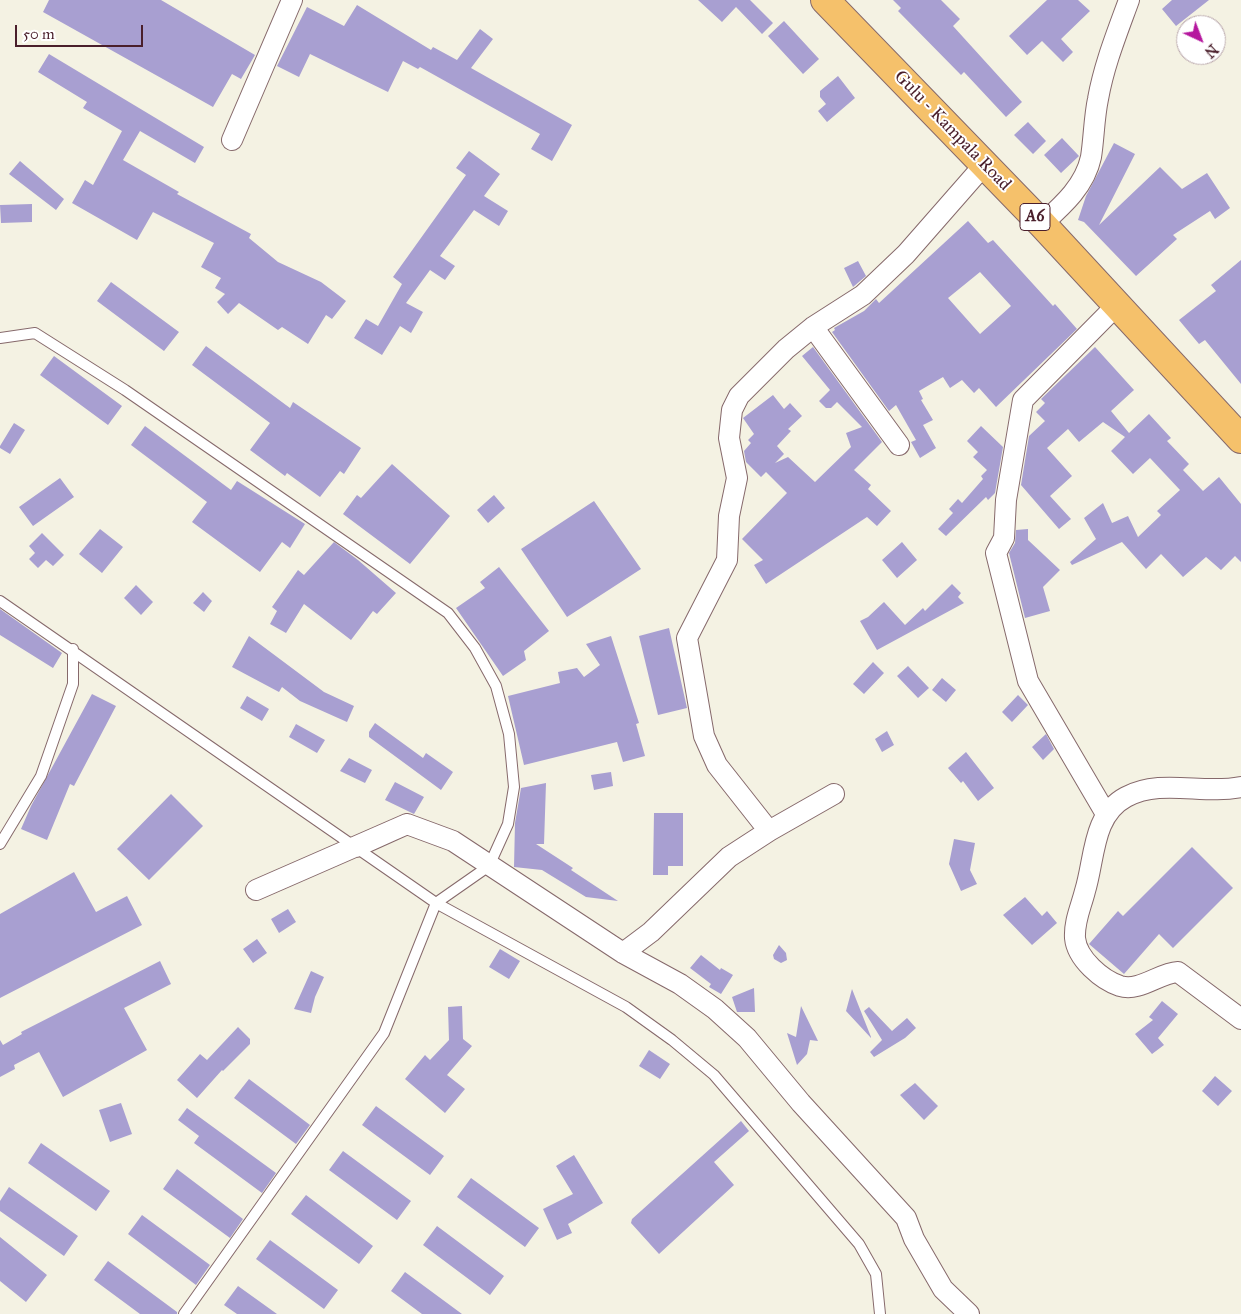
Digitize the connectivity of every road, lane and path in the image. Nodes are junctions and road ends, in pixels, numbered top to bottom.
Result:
1 (292, 0) edge
2 (825, 0) edge
3 (1128, 0) edge
4 (232, 140) dead end
5 (984, 165) junction
6 (1042, 224) junction
7 (1116, 306) junction
8 (813, 327) junction
9 (0, 338) edge
10 (1241, 439) edge
11 (899, 445) dead end
12 (0, 600) edge
13 (72, 649) junction
14 (1241, 787) edge
15 (834, 794) dead end
16 (1106, 814) junction
17 (407, 824) junction
18 (769, 831) junction
19 (0, 844) edge
20 (356, 848) junction
21 (489, 866) junction
22 (256, 890) dead end
23 (436, 903) junction
24 (623, 953) junction
25 (1241, 1019) edge
26 (184, 1314) edge
27 (880, 1314) edge
28 (969, 1314) edge

1 - 4 street
2 - 5 main road, Gulu - Kampala Road / A6
3 - 6 street
5 - 6 main road, Gulu - Kampala Road / A6
5 - 8 street
6 - 7 main road, Gulu - Kampala Road / A6
7 - 10 main road, Gulu - Kampala Road / A6
7 - 16 street
8 - 11 street
8 - 18 street
9 - 21 lane
12 - 13 lane
13 - 19 lane
13 - 20 lane
14 - 16 street
15 - 18 street
16 - 25 street
17 - 20 street
17 - 21 street
17 - 22 street
18 - 24 street
20 - 23 lane
21 - 23 lane
21 - 24 street
23 - 26 lane
23 - 27 lane
24 - 28 street

